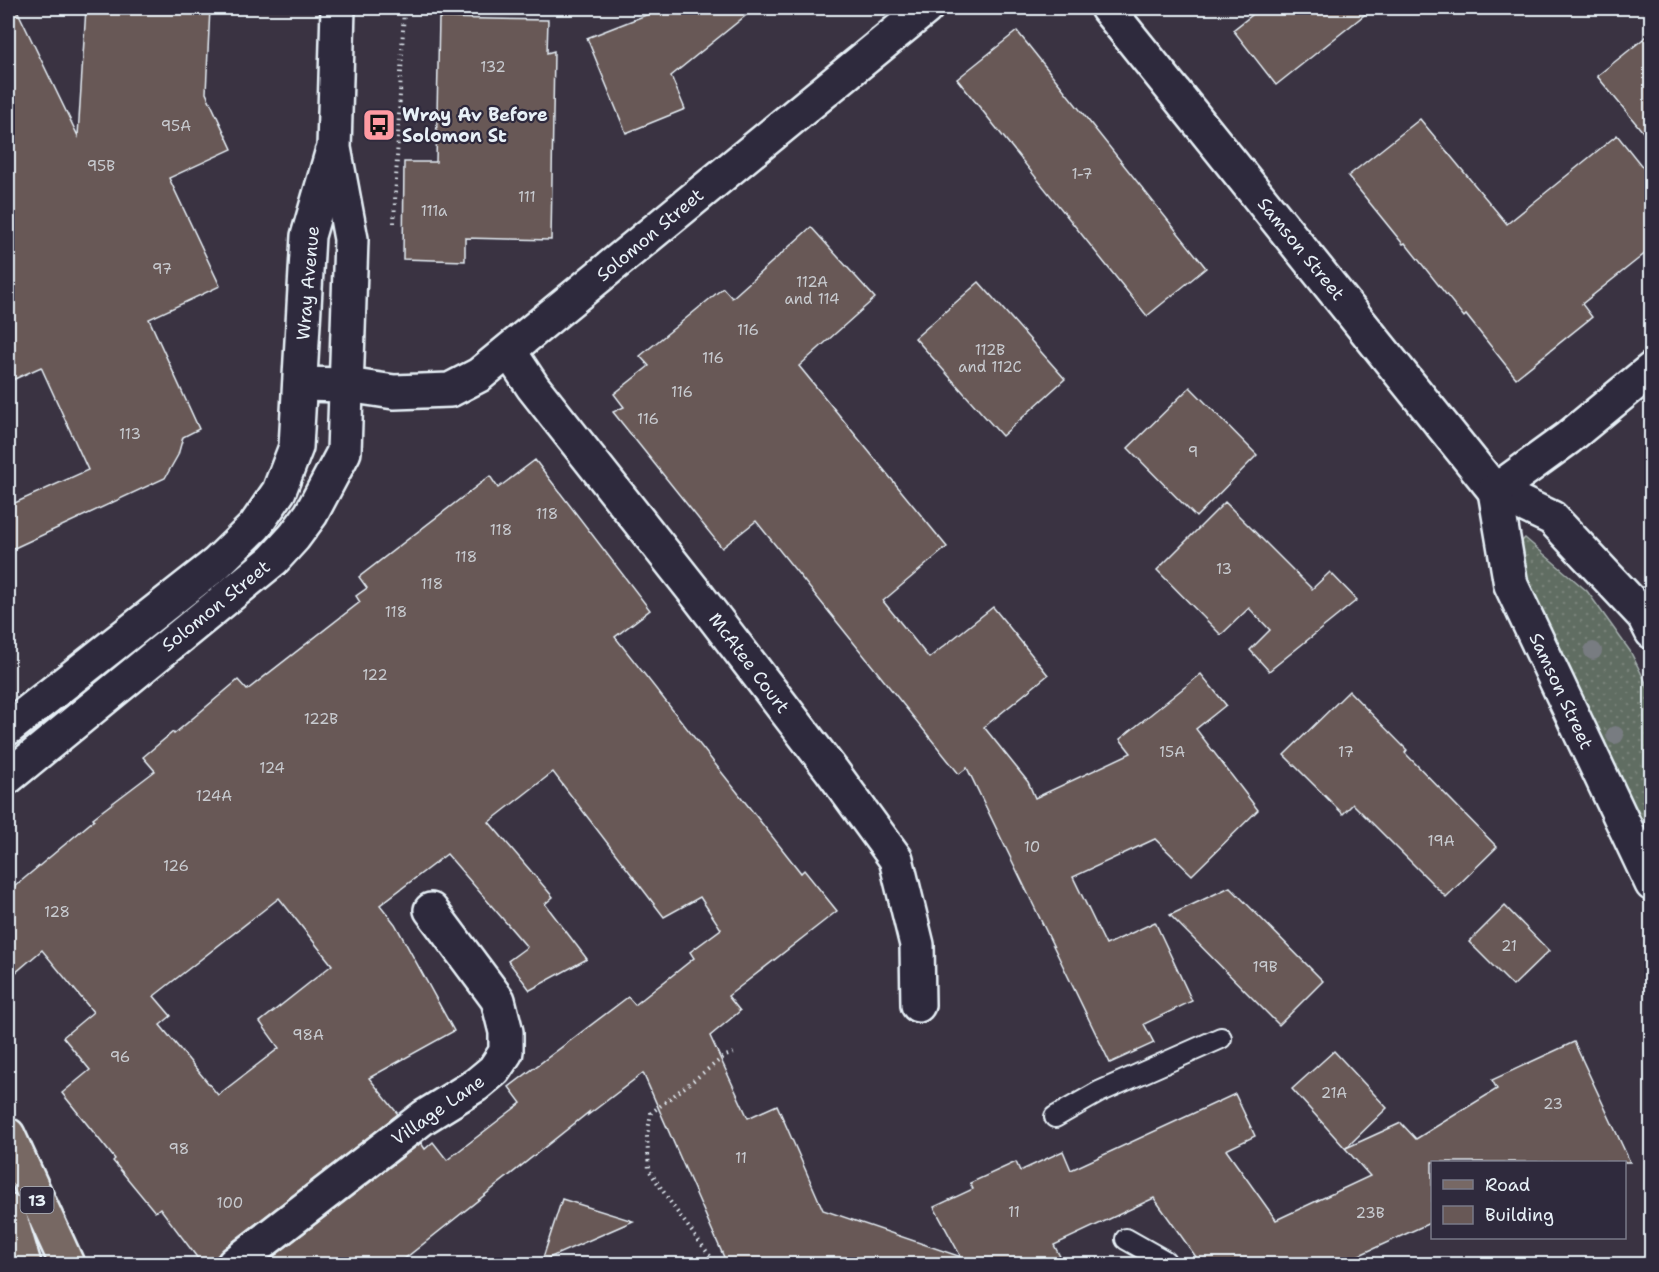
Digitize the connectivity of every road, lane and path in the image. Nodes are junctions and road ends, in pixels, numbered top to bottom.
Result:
1 (338, 8) edge
2 (404, 8) edge
3 (926, 8) edge
4 (1107, 8) edge
5 (334, 148) junction
6 (394, 233) dead end
7 (509, 351) junction
8 (1652, 369) edge
9 (300, 384) junction
10 (347, 385) junction
11 (1495, 490) junction
12 (1652, 632) edge
13 (8, 728) edge
14 (8, 777) edge
15 (1652, 884) edge
16 (431, 910) dead end
17 (918, 1005) dead end
18 (1221, 1038) dead end
19 (735, 1053) dead end
20 (1055, 1117) dead end
21 (8, 1135) edge
22 (8, 1211) edge
23 (1126, 1239) dead end
24 (710, 1256) dead end
25 (8, 1260) edge
26 (1165, 1261) dead end
27 (10, 1264) edge
28 (24, 1264) edge
29 (67, 1264) edge
30 (234, 1264) edge

1 - 5 street, Wray Avenue
2 - 6 path
3 - 7 street, Solomon Street
4 - 11 street, Samson Street
5 - 9 street, Wray Avenue
5 - 10 street, Wray Avenue
7 - 10 street, Solomon Street
7 - 17 street, McAtee Court
8 - 11 street
9 - 10 street, Solomon Street
9 - 13 street, Solomon Street
10 - 14 street, Solomon Street
11 - 12 street, Samson Street
11 - 15 street, Samson Street
16 - 30 street, Village Lane
18 - 20 lane
19 - 24 path
21 - 29 main road, 13
22 - 28 main road
23 - 26 lane
25 - 27 main road

